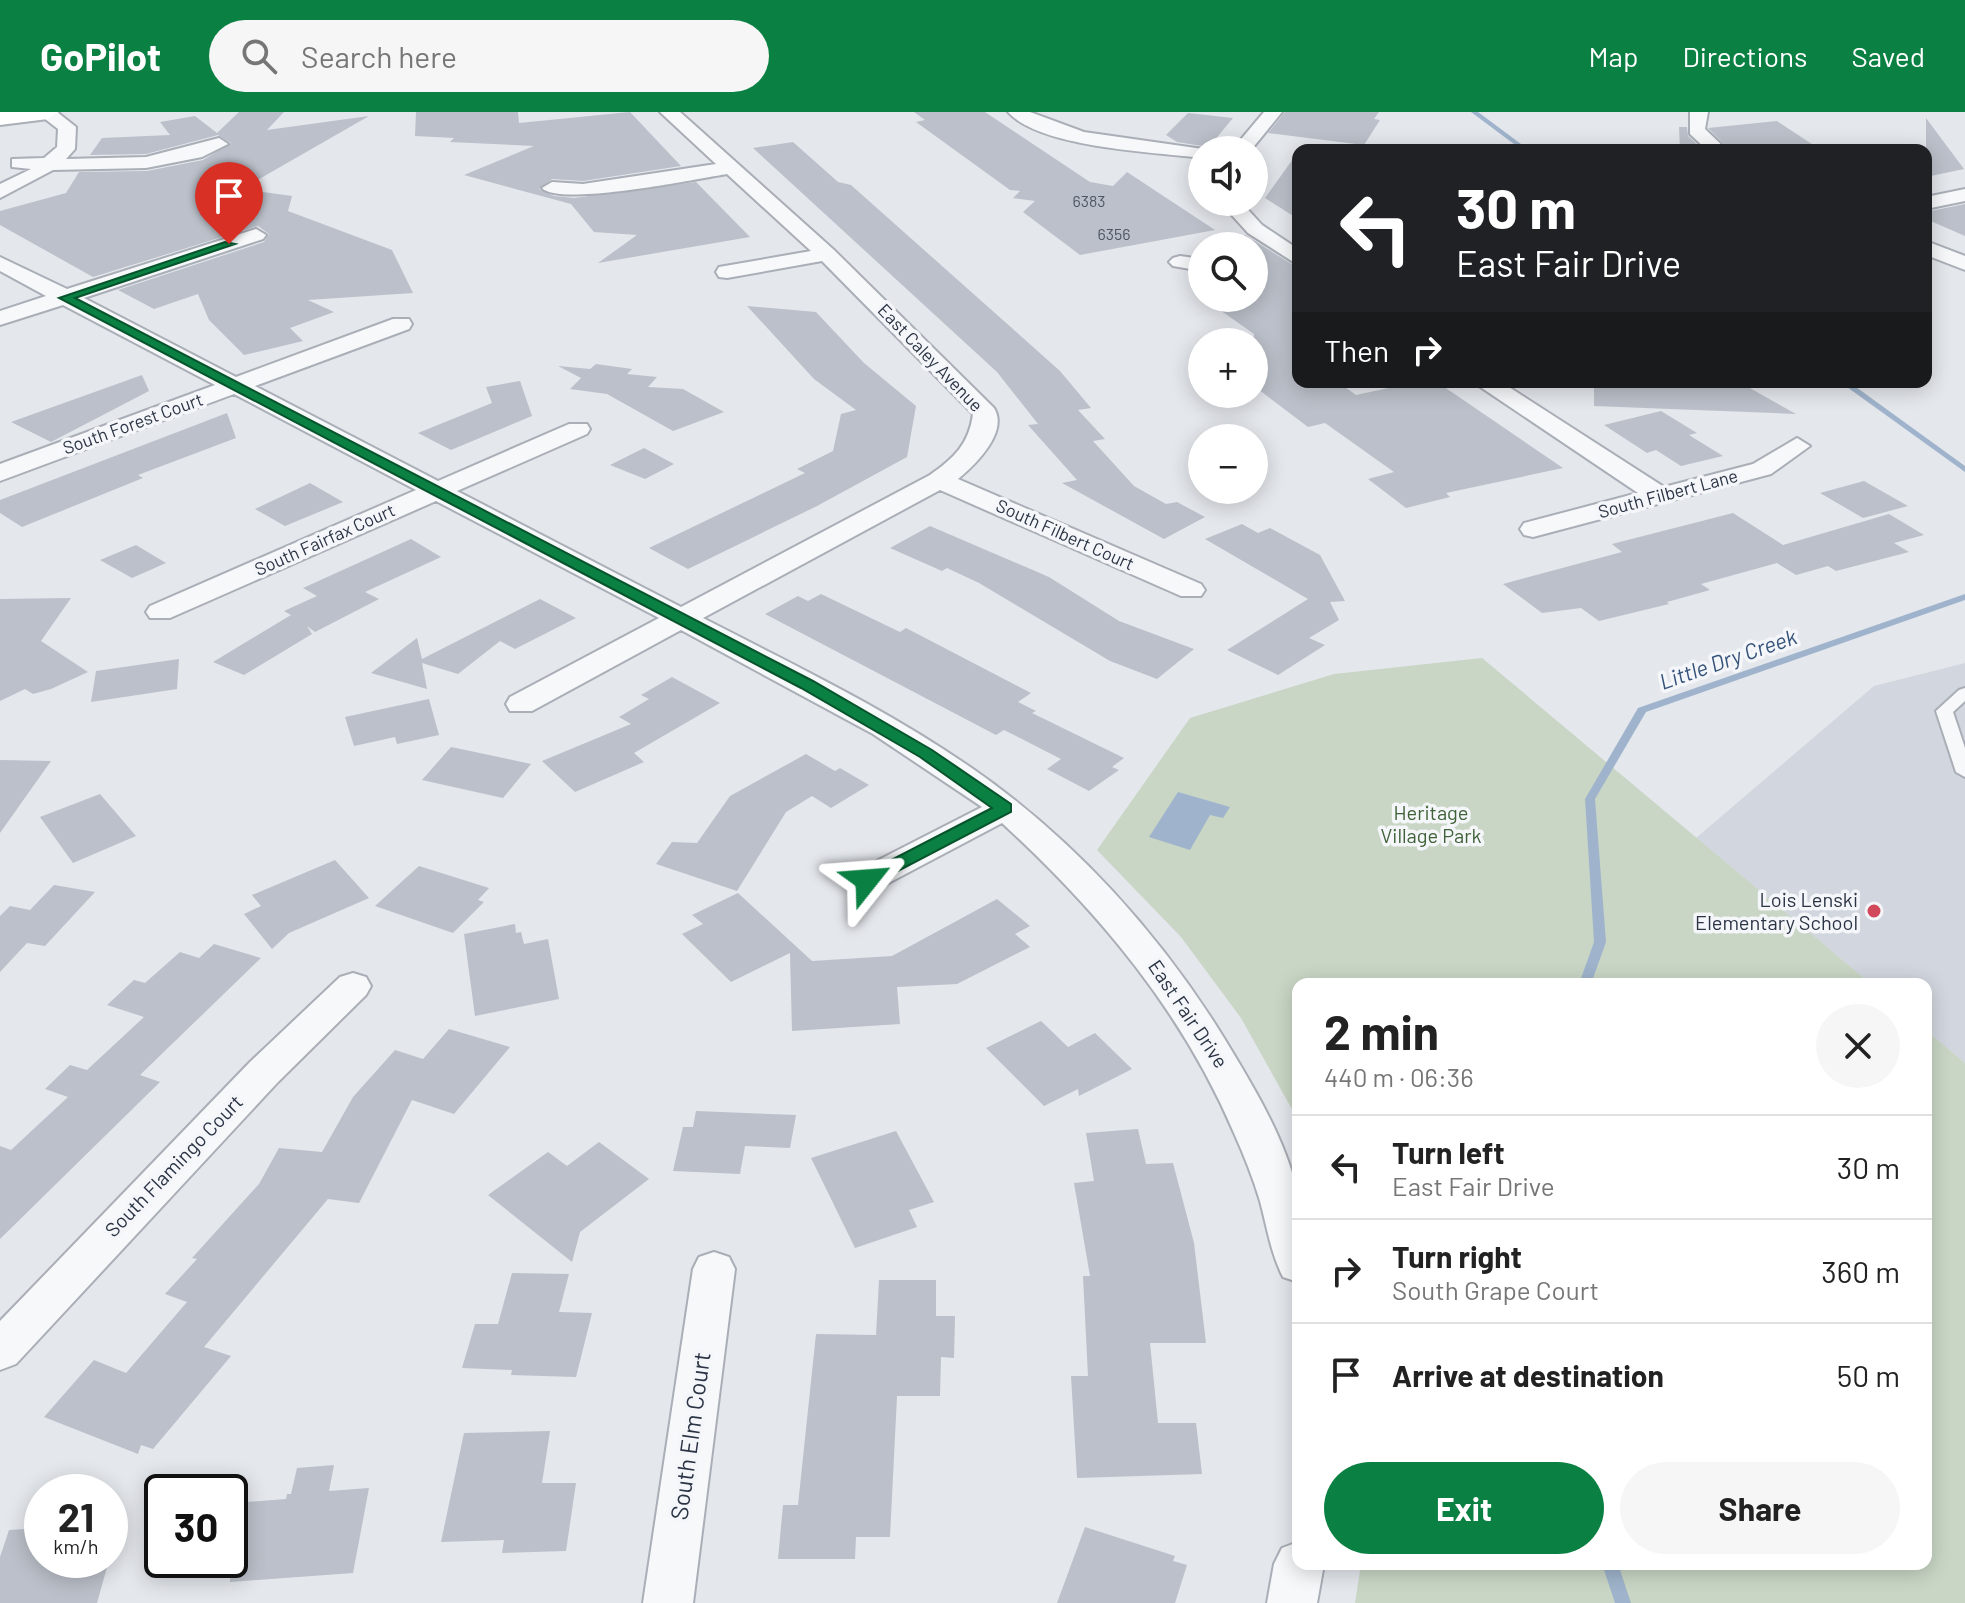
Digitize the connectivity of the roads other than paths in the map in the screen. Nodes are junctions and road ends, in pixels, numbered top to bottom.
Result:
1 (669, 112) edge
2 (1017, 112) edge
3 (1273, 112) edge
4 (1696, 112) edge
5 (0, 118) edge
6 (42, 122) edge
7 (1253, 136) edge
8 (1107, 139) junction
9 (219, 144) dead end
10 (1711, 144) edge
11 (1188, 150) edge
12 (1090, 156) dead end
13 (19, 163) junction
14 (50, 164) junction
15 (728, 168) junction
16 (0, 176) edge
17 (552, 188) dead end
18 (0, 192) edge
19 (1965, 195) edge
20 (1932, 202) edge
21 (1242, 216) edge
22 (256, 235) dead end
23 (1932, 250) edge
24 (1292, 252) edge
25 (1292, 253) edge
26 (827, 254) junction
27 (1268, 256) edge
28 (1180, 262) dead end
29 (0, 263) edge
30 (1188, 263) edge
31 (1965, 264) edge
32 (727, 272) dead end
33 (65, 298) junction
34 (0, 318) edge
35 (401, 324) dead end
36 (235, 386) junction
37 (1494, 388) edge
38 (578, 429) dead end
39 (1797, 446) dead end
40 (0, 473) edge
41 (939, 480) junction
42 (436, 491) junction
43 (1660, 496) junction
44 (1533, 529) dead end
45 (1191, 590) dead end
46 (160, 612) dead end
47 (684, 619) junction
48 (1965, 693) edge
49 (521, 704) dead end
50 (1965, 772) edge
51 (1005, 808) junction
52 (867, 880) dead end
53 (353, 986) dead end
54 (1292, 1242) edge
55 (714, 1269) dead end
56 (0, 1351) edge
57 (1298, 1570) edge
58 (668, 1603) edge
59 (1292, 1603) edge

1 - 15 street, East Caley Avenue
2 - 8 street
3 - 7 street
4 - 10 street
5 - 6 main road
6 - 13 street
6 - 14 street
8 - 11 street
8 - 12 street
9 - 14 street
13 - 14 street
13 - 16 street
14 - 18 street
15 - 17 street
15 - 26 street, East Caley Avenue
19 - 20 street
21 - 24 street
22 - 33 street
23 - 31 street
25 - 27 street
26 - 32 street
26 - 41 street, East Caley Avenue
28 - 30 street
29 - 33 street, East Fair Drive
33 - 34 street
33 - 36 street, East Fair Drive
35 - 36 street, South Forest Court
36 - 40 street, South Forest Court
36 - 42 street, East Fair Drive
37 - 43 street
38 - 42 street, South Fairfax Court
39 - 43 street, South Filbert Lane
41 - 45 street, South Filbert Court
41 - 47 street, East Caley Avenue
42 - 46 street, South Fairfax Court
42 - 47 street, East Fair Drive
43 - 44 street, South Filbert Lane
47 - 49 street
47 - 51 street, East Fair Drive
48 - 50 lane
51 - 52 street
51 - 54 street, East Fair Drive
53 - 56 street, South Flamingo Court
55 - 58 street, South Elm Court
57 - 59 street

